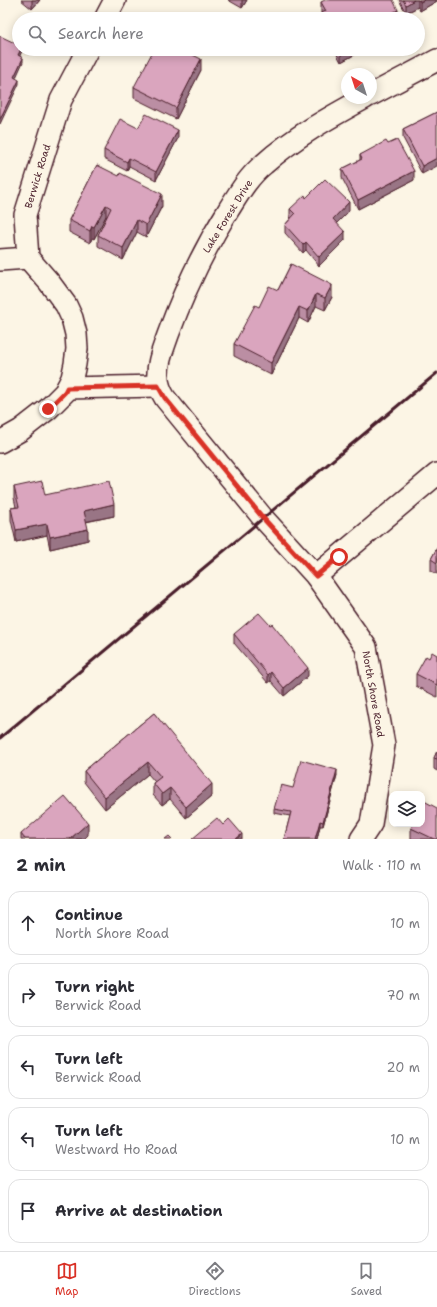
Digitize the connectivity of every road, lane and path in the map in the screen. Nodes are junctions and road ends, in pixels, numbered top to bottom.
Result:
1 (115, 0) edge
2 (109, 12) edge
3 (84, 56) edge
4 (437, 60) edge
5 (377, 92) edge
6 (354, 104) edge
7 (28, 258) junction
8 (0, 260) edge
9 (158, 386) junction
10 (67, 388) junction
11 (0, 442) edge
12 (437, 474) edge
13 (316, 576) junction
14 (362, 839) edge

1 - 2 street
3 - 7 street, Berwick Road
4 - 5 street
6 - 9 street, Lake Forest Drive
7 - 8 street
7 - 10 street
9 - 10 street
9 - 13 street
10 - 11 street
12 - 13 street
13 - 14 street, North Shore Road

